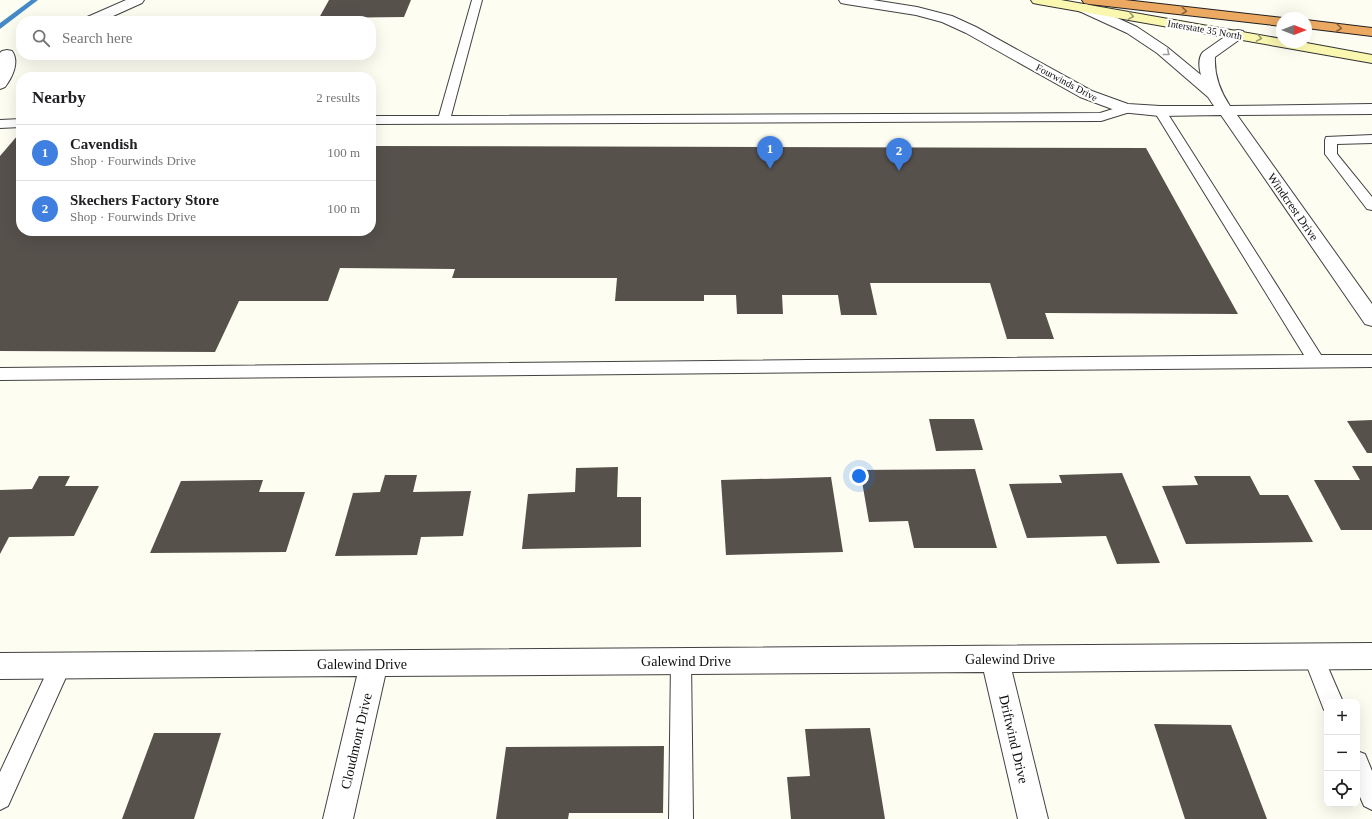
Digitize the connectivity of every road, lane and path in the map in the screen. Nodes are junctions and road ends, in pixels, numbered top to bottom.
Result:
1 (137, 0) edge
2 (477, 0) edge
3 (846, 0) edge
4 (1038, 0) edge
5 (1087, 4) edge
6 (101, 16) edge
7 (1276, 21) edge
8 (1312, 25) edge
9 (1372, 32) edge
10 (1238, 34) junction
11 (10, 53) edge
12 (1372, 59) edge
13 (0, 84) edge
14 (1214, 94) junction
15 (1126, 109) junction
16 (1372, 109) edge
17 (1160, 111) junction
18 (1225, 111) junction
19 (376, 120) edge
20 (444, 120) junction
21 (16, 123) edge
22 (0, 124) edge
23 (1372, 139) edge
24 (1372, 206) edge
25 (1372, 319) edge
26 (1316, 361) junction
27 (1372, 361) edge
28 (0, 374) edge
29 (1313, 656) junction
30 (1372, 656) edge
31 (995, 659) junction
32 (681, 661) junction
33 (374, 664) junction
34 (0, 666) edge
35 (60, 666) junction
36 (1331, 699) edge
37 (1360, 769) edge
38 (0, 798) edge
39 (1372, 798) edge
40 (338, 819) edge
41 (681, 819) edge
42 (1033, 819) edge

1 - 6 street
2 - 20 lane
3 - 15 street, Fourwinds Drive
4 - 5 main road, Interstate 35 North
5 -> 7 highway
5 -> 10 main road, Interstate 35 North
5 -> 14 street, Windcrest Drive
8 -> 9 highway
10 -> 12 main road, Interstate 35 North
10 - 14 street, Windcrest Drive
11 - 13 street
14 - 18 street, Windcrest Drive
15 - 17 street, Fourwinds Drive
15 - 20 lane
16 - 18 street, Fourwinds Drive
17 - 18 street, Fourwinds Drive
17 - 26 lane
18 - 25 street, Windcrest Drive
19 - 20 lane
21 - 22 lane
23 - 24 lane
26 - 27 lane
26 - 28 lane
29 - 30 street, Galewind Drive
29 - 31 street, Galewind Drive
29 - 36 lane
31 - 32 street, Galewind Drive
31 - 42 street, Driftwind Drive
32 - 33 street, Galewind Drive
32 - 41 lane
33 - 35 street, Galewind Drive
33 - 40 street, Cloudmont Drive
34 - 35 street, Galewind Drive
35 - 38 lane
37 - 39 lane

